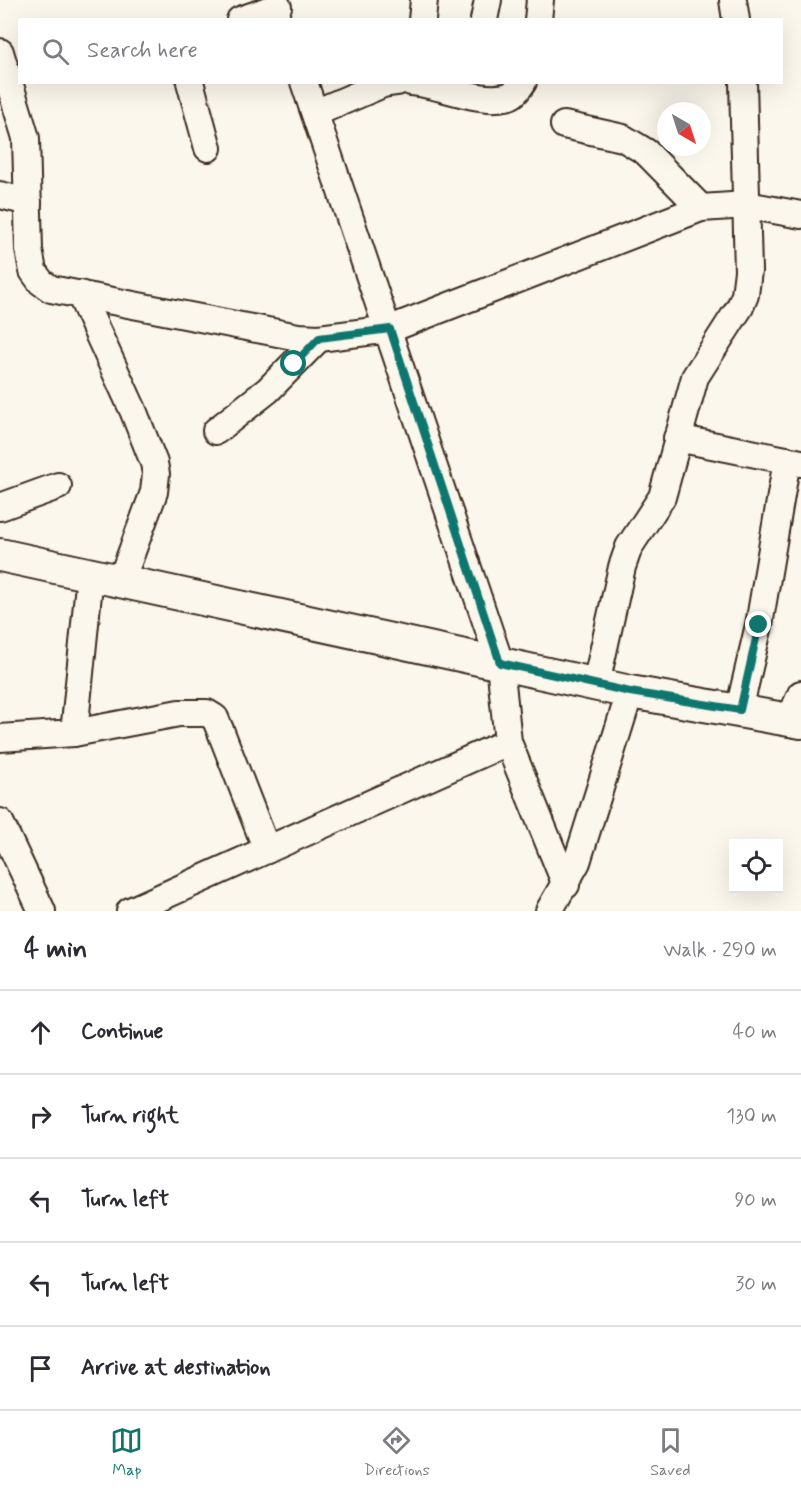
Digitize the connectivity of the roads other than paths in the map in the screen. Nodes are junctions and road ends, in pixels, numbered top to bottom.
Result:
1 (424, 0) edge
2 (488, 0) edge
3 (540, 0) edge
4 (733, 0) edge
5 (278, 9) edge
6 (247, 18) edge
7 (422, 18) edge
8 (484, 18) edge
9 (538, 18) edge
10 (736, 18) edge
11 (0, 52) edge
12 (191, 84) edge
13 (305, 84) edge
14 (383, 84) edge
15 (424, 84) edge
16 (522, 84) edge
17 (743, 84) edge
18 (471, 88) edge
19 (315, 113) junction
20 (564, 125) dead end
21 (208, 148) dead end
22 (0, 195) edge
23 (28, 202) junction
24 (747, 205) junction
25 (701, 208) junction
26 (801, 215) edge
27 (80, 294) junction
28 (390, 329) junction
29 (319, 338) junction
30 (216, 430) dead end
31 (677, 438) junction
32 (794, 461) edge
33 (58, 486) dead end
34 (0, 507) edge
35 (0, 555) edge
36 (90, 574) junction
37 (121, 581) junction
38 (500, 663) junction
39 (596, 684) junction
40 (630, 692) junction
41 (740, 710) junction
42 (797, 711) edge
43 (74, 733) junction
44 (0, 738) edge
45 (508, 742) junction
46 (0, 822) edge
47 (267, 850) junction
48 (556, 903) edge
49 (42, 911) edge
50 (130, 911) edge

1 - 7 street
2 - 8 street
3 - 9 street
4 - 10 street
5 - 6 street
11 - 23 street
12 - 21 street
13 - 19 street
14 - 19 street
15 - 18 street
16 - 18 street
17 - 24 street
19 - 28 street
20 - 25 street
22 - 23 street
23 - 27 street
24 - 25 street
24 - 26 street
24 - 31 street
25 - 28 street
27 - 29 street
27 - 37 street
28 - 29 street
28 - 38 street
29 - 30 street
31 - 32 street
31 - 39 street
32 - 41 street
33 - 34 street
35 - 36 main road
36 - 37 main road
36 - 43 street
37 - 38 main road
38 - 39 main road
38 - 45 street
39 - 40 main road
40 - 41 main road
40 - 48 street
41 - 42 main road
43 - 44 street
43 - 47 street
45 - 47 street
45 - 48 street
46 - 49 street
47 - 50 street

